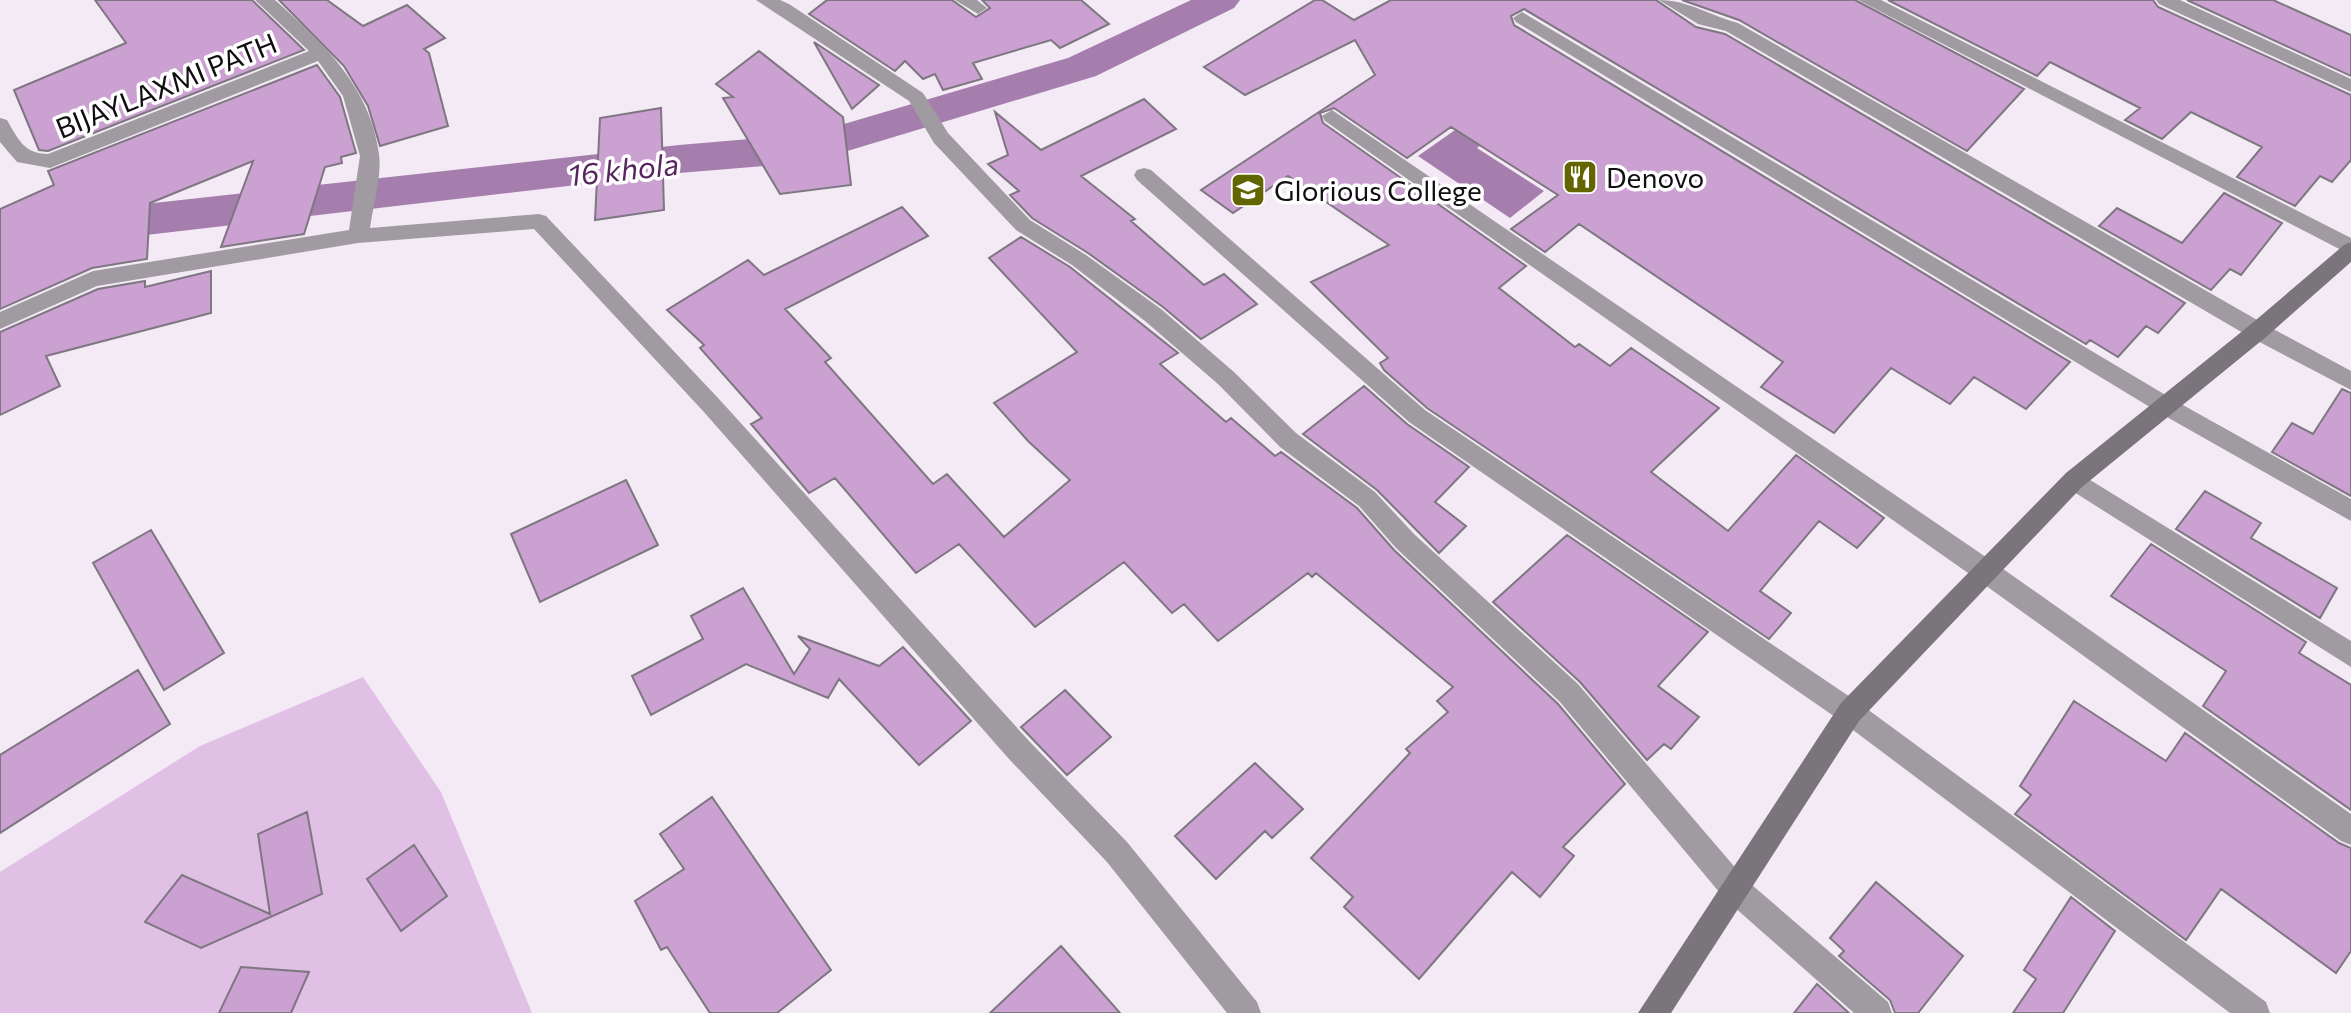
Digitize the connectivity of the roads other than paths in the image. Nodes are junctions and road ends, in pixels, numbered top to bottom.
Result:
1 (264, 0) edge
2 (765, 0) edge
3 (1668, 0) edge
4 (1867, 0) edge
5 (2165, 0) edge
6 (1522, 18) dead end
7 (322, 53) junction
8 (2351, 86) edge
9 (1332, 116) dead end
10 (0, 125) edge
11 (1144, 175) dead end
12 (358, 236) junction
13 (2351, 249) edge
14 (0, 321) edge
15 (2258, 331) junction
16 (2351, 381) edge
17 (2166, 406) junction
18 (2074, 480) junction
19 (2351, 511) edge
20 (1987, 572) junction
21 (2351, 655) edge
22 (1850, 712) junction
23 (2351, 831) edge
24 (1735, 889) junction
25 (1246, 1013) edge
26 (1653, 1013) edge
27 (1877, 1013) edge
28 (2255, 1013) edge

1 - 7 street
2 - 24 street
3 - 15 street
4 - 13 street
5 - 8 street
6 - 17 street
7 - 10 street, BIJAYLAXMI PATH
7 - 12 street
9 - 20 street
11 - 22 street
12 - 14 street
12 - 25 street
13 - 15 street
15 - 16 street
15 - 17 street
17 - 18 street
17 - 19 street
18 - 20 street
18 - 21 street
20 - 22 street
20 - 23 street
22 - 24 street
22 - 28 street
24 - 26 street
24 - 27 street

